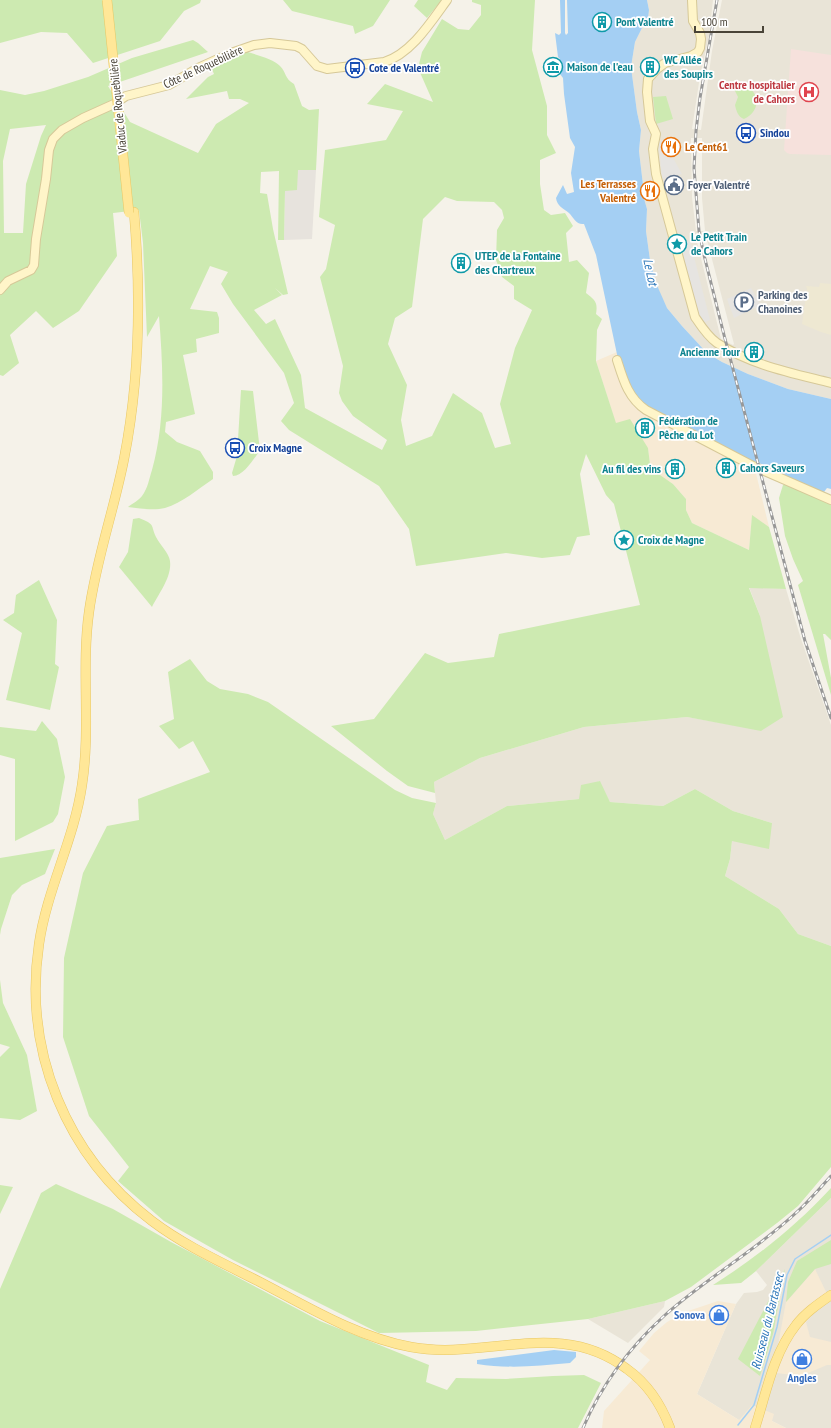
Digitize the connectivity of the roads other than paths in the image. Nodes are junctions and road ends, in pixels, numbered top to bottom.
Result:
1 (107, 0) edge
2 (112, 0) edge
3 (448, 0) edge
4 (692, 0) edge
5 (131, 212) junction
6 (0, 290) edge
7 (617, 360) dead end
8 (831, 383) edge
9 (831, 500) edge
10 (831, 1295) edge
11 (465, 1349) junction
12 (670, 1428) edge
13 (676, 1428) edge
14 (755, 1428) edge

1 - 5 main road, Viaduc de Roquebilière, bridge
2 - 5 main road, Viaduc de Roquebilière
3 - 6 street, Côte de Roquebilière
4 - 8 street
5 - 11 main road
7 - 9 street
10 - 14 main road
11 - 12 main road
11 - 13 main road

